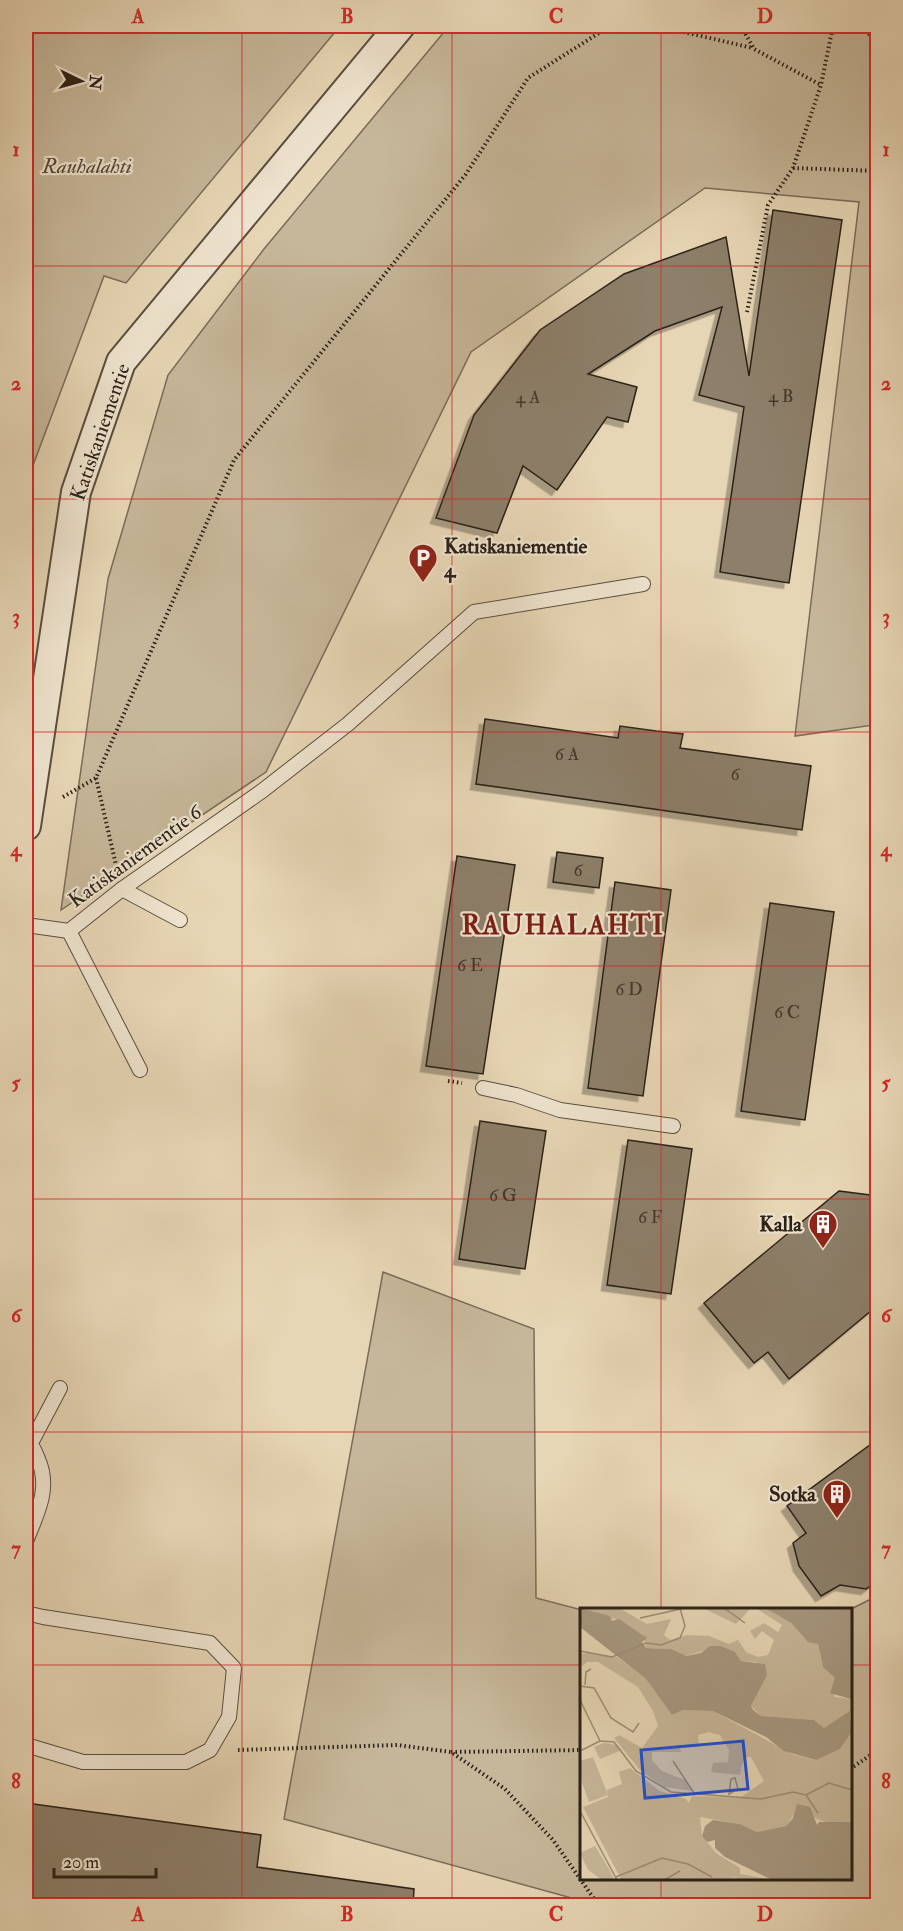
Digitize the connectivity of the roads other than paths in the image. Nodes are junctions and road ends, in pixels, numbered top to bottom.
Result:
1 (400, 26) edge
2 (643, 584) dead end
3 (26, 826) edge
4 (122, 889) junction
5 (180, 920) dead end
6 (26, 925) edge
7 (69, 931) junction
8 (140, 1070) dead end
9 (483, 1088) dead end
10 (674, 1126) dead end
11 (60, 1388) dead end
12 (28, 1441) edge
13 (26, 1541) edge
14 (26, 1612) edge
15 (26, 1745) edge

1 - 3 street, Katiskaniementie
2 - 4 lane, Katiskaniementie 6
4 - 5 lane
4 - 7 lane, Katiskaniementie 6
6 - 7 lane, Katiskaniementie 6
7 - 8 lane
9 - 10 lane
11 - 12 lane
12 - 13 lane
14 - 15 lane

